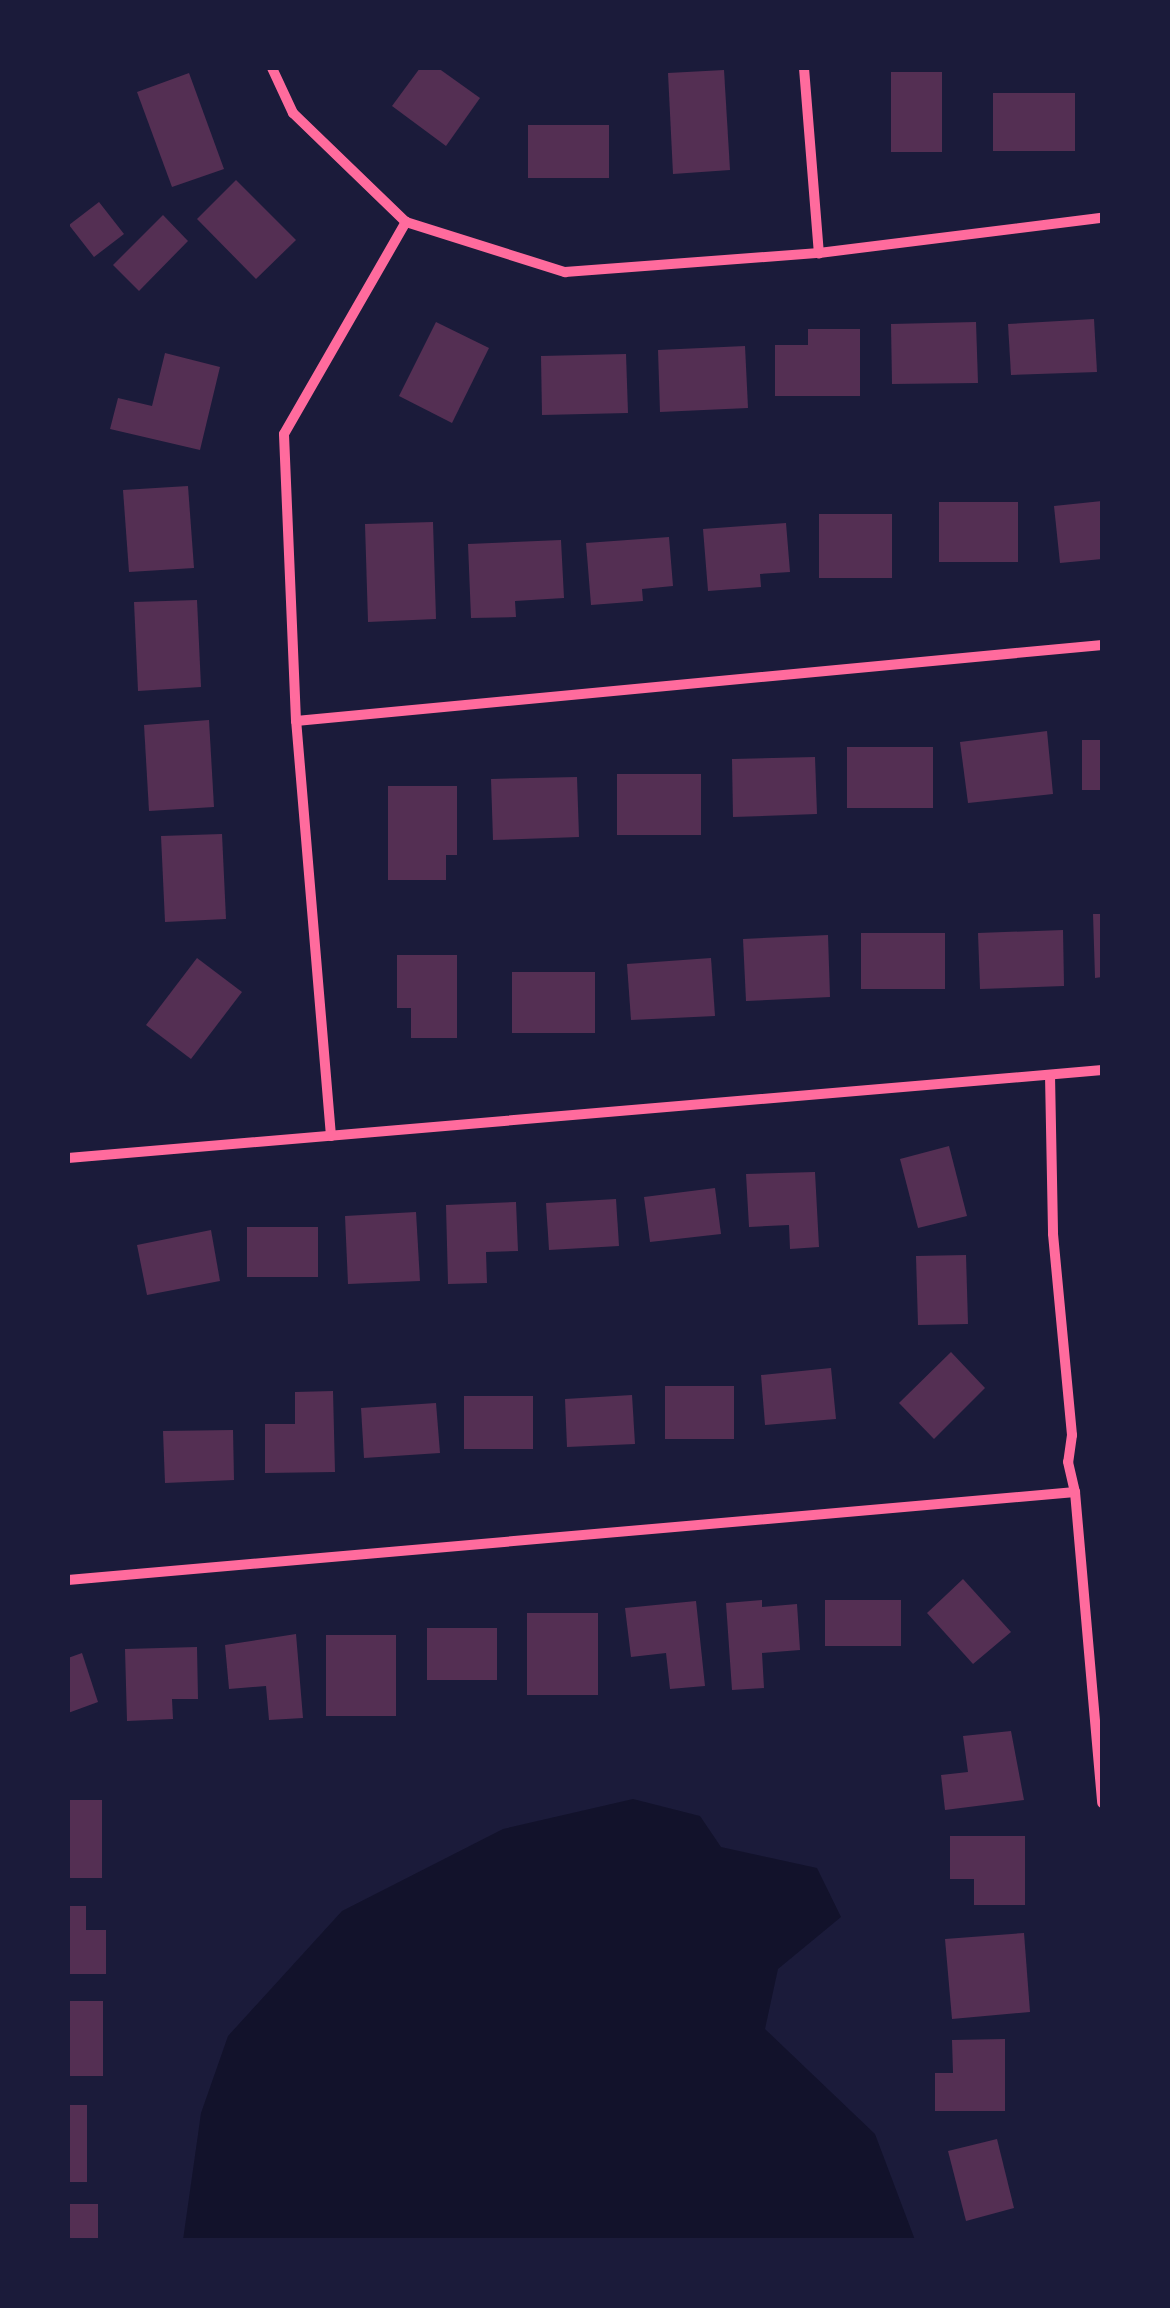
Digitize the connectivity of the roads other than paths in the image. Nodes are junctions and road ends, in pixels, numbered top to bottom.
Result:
1 (272, 68) edge
2 (804, 68) edge
3 (1102, 218) edge
4 (406, 222) junction
5 (819, 253) junction
6 (1102, 644) edge
7 (296, 721) junction
8 (1102, 1070) edge
9 (1050, 1075) junction
10 (331, 1136) junction
11 (68, 1158) edge
12 (1075, 1492) junction
13 (68, 1580) edge
14 (1102, 1803) edge

1 - 4 street
2 - 5 street
3 - 5 street
4 - 5 street
4 - 7 street
6 - 7 street
7 - 10 street
8 - 9 street
9 - 10 street
9 - 12 street
10 - 11 street
12 - 13 street
12 - 14 street

